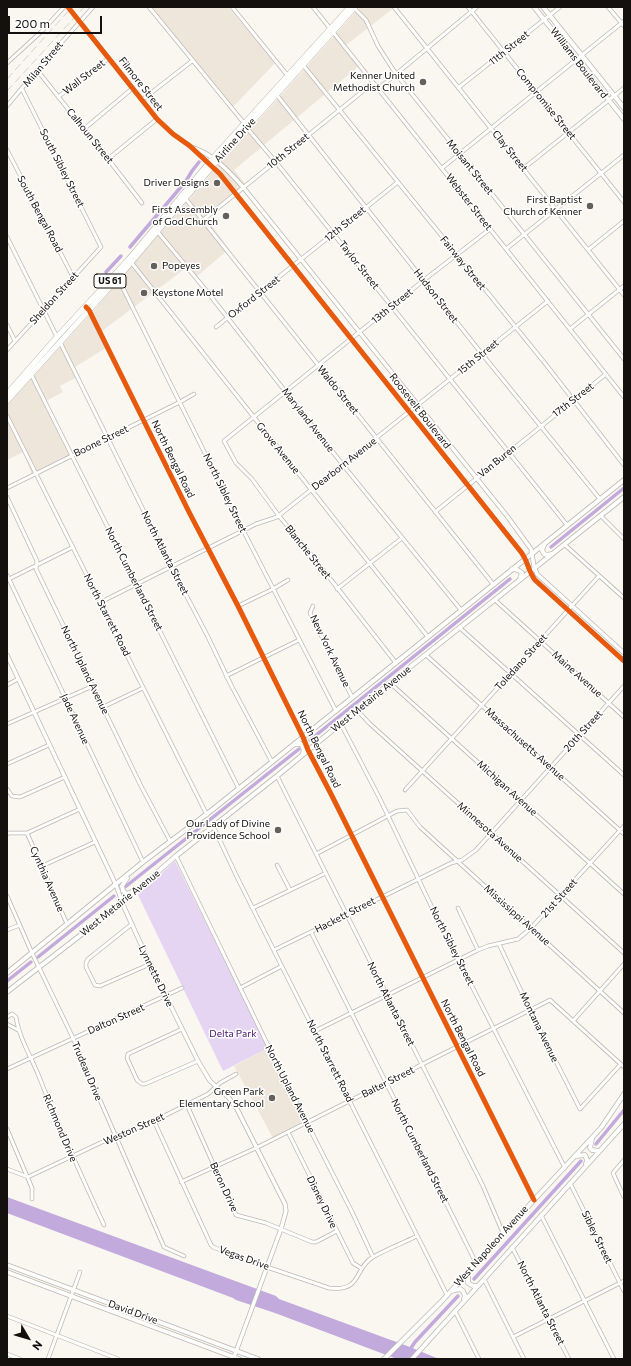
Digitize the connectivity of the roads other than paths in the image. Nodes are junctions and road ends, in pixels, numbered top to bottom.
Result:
1 (64, 7) edge
2 (68, 7) edge
3 (93, 7) edge
4 (149, 7) edge
5 (232, 7) edge
6 (313, 7) edge
7 (353, 7) edge
8 (395, 7) edge
9 (468, 7) edge
10 (477, 7) edge
11 (534, 7) edge
12 (544, 7) edge
13 (560, 7) edge
14 (608, 7) edge
15 (472, 12) junction
16 (550, 15) junction
17 (544, 19) junction
18 (80, 21) junction
19 (623, 22) edge
20 (624, 26) edge
21 (332, 30) junction
22 (427, 48) junction
23 (504, 52) junction
24 (582, 55) junction
25 (109, 58) junction
26 (576, 60) junction
27 (192, 61) junction
28 (7, 63) edge
29 (302, 63) junction
30 (37, 70) junction
31 (396, 74) junction
32 (289, 77) junction
33 (373, 83) junction
34 (133, 88) junction
35 (458, 88) junction
36 (624, 88) edge
37 (22, 89) junction
38 (378, 89) junction
39 (536, 92) junction
40 (275, 93) junction
41 (614, 96) junction
42 (58, 97) junction
43 (142, 100) junction
44 (608, 100) junction
45 (7, 106) edge
46 (624, 108) edge
47 (340, 109) junction
48 (157, 119) junction
49 (624, 120) edge
50 (245, 125) junction
51 (492, 128) junction
52 (84, 129) junction
53 (569, 133) junction
54 (307, 135) junction
55 (190, 146) junction
56 (7, 150) edge
57 (459, 154) junction
58 (624, 154) edge
59 (108, 159) junction
60 (215, 159) junction
61 (275, 161) junction
62 (210, 165) junction
63 (442, 168) junction
64 (524, 168) junction
65 (601, 173) junction
66 (398, 182) junction
67 (242, 187) junction
68 (235, 194) junction
69 (184, 197) junction
70 (624, 202) edge
71 (142, 203) dead end
72 (365, 208) junction
73 (556, 209) junction
74 (203, 220) junction
75 (624, 221) edge
76 (490, 229) junction
77 (156, 230) junction
78 (334, 233) junction
79 (524, 235) junction
80 (7, 237) edge
81 (101, 247) joint
82 (506, 249) junction
83 (588, 250) junction
84 (457, 255) junction
85 (301, 260) junction
86 (130, 261) junction
87 (293, 266) junction
88 (117, 276) junction
89 (73, 277) junction
90 (424, 280) junction
91 (624, 286) edge
92 (620, 290) junction
93 (260, 292) junction
94 (624, 295) edge
95 (548, 301) junction
96 (391, 306) junction
97 (87, 308) junction
98 (43, 310) junction
99 (588, 314) junction
100 (227, 318) junction
101 (7, 325) edge
102 (216, 327) dead end
103 (515, 328) junction
104 (570, 329) junction
105 (359, 333) junction
106 (58, 339) junction
107 (351, 339) junction
108 (15, 341) junction
109 (7, 350) edge
110 (482, 354) junction
111 (624, 359) edge
112 (318, 365) junction
113 (29, 372) junction
114 (606, 374) junction
115 (449, 380) junction
116 (286, 391) junction
117 (7, 394) edge
118 (194, 394) dead end
119 (624, 397) edge
120 (7, 401) edge
121 (573, 401) junction
122 (180, 402) junction
123 (418, 406) junction
124 (409, 412) junction
125 (7, 416) edge
126 (253, 416) junction
127 (144, 420) junction
128 (540, 427) junction
129 (108, 437) junction
130 (377, 438) junction
131 (224, 440) joint
132 (508, 452) junction
133 (72, 456) junction
134 (343, 465) junction
135 (624, 465) edge
136 (35, 474) junction
137 (476, 478) junction
138 (624, 480) edge
139 (467, 485) junction
140 (7, 488) edge
141 (311, 490) junction
142 (7, 497) edge
143 (624, 497) edge
144 (600, 499) junction
145 (436, 512) junction
146 (279, 516) junction
147 (601, 516) junction
148 (567, 525) junction
149 (243, 530) junction
150 (402, 538) junction
151 (624, 538) edge
152 (547, 541) junction
153 (565, 545) junction
154 (72, 548) junction
155 (208, 548) junction
156 (532, 553) junction
157 (554, 553) junction
158 (526, 558) junction
159 (370, 563) junction
160 (37, 565) junction
161 (171, 566) junction
162 (512, 569) junction
163 (535, 569) junction
164 (530, 572) junction
165 (7, 575) edge
166 (599, 576) junction
167 (9, 579) junction
168 (288, 580) dead end
169 (519, 581) junction
170 (136, 584) junction
171 (493, 584) junction
172 (273, 589) junction
173 (337, 589) junction
174 (624, 598) edge
175 (495, 600) junction
176 (101, 602) junction
177 (572, 605) junction
178 (238, 606) junction
179 (313, 606) dead end
180 (461, 610) junction
181 (568, 610) junction
182 (460, 628) junction
183 (428, 636) junction
184 (299, 640) junction
185 (540, 641) junction
186 (624, 653) edge
187 (7, 655) edge
188 (426, 655) junction
189 (263, 657) junction
190 (624, 661) edge
191 (396, 663) junction
192 (510, 673) junction
193 (226, 676) junction
194 (18, 679) junction
195 (390, 683) junction
196 (7, 685) edge
197 (93, 686) junction
198 (624, 686) edge
199 (143, 688) junction
200 (352, 697) junction
201 (65, 698) junction
202 (609, 703) junction
203 (481, 705) junction
204 (103, 707) junction
205 (357, 710) junction
206 (336, 711) junction
207 (34, 712) junction
208 (624, 717) edge
209 (7, 724) edge
210 (341, 724) junction
211 (580, 736) junction
212 (303, 737) junction
213 (451, 738) junction
214 (49, 744) junction
215 (294, 745) junction
216 (308, 750) junction
217 (300, 757) junction
218 (272, 762) junction
219 (7, 764) edge
220 (550, 767) junction
221 (422, 770) junction
222 (624, 775) edge
223 (277, 776) junction
224 (65, 777) junction
225 (7, 789) edge
226 (239, 789) junction
227 (405, 790) dead end
228 (520, 800) junction
229 (80, 809) junction
230 (206, 815) junction
231 (388, 816) junction
232 (213, 826) junction
233 (624, 826) edge
234 (620, 830) junction
235 (492, 832) junction
236 (27, 833) junction
237 (7, 834) edge
238 (624, 834) edge
239 (351, 836) junction
240 (170, 841) junction
241 (95, 842) junction
242 (316, 854) junction
243 (176, 856) junction
244 (458, 861) junction
245 (143, 862) junction
246 (590, 863) junction
247 (277, 865) dead end
248 (42, 866) junction
249 (132, 871) junction
250 (326, 873) junction
251 (418, 879) junction
252 (116, 885) junction
253 (138, 889) junction
254 (290, 890) junction
255 (624, 894) edge
256 (7, 896) edge
257 (561, 896) junction
258 (382, 897) junction
259 (122, 903) junction
260 (253, 908) junction
261 (458, 908) dead end
262 (346, 915) junction
263 (67, 924) junction
264 (132, 924) junction
265 (20, 925) junction
266 (531, 928) junction
267 (7, 930) edge
268 (310, 932) junction
269 (499, 944) junction
270 (274, 950) junction
271 (478, 950) junction
272 (32, 953) junction
273 (624, 953) edge
274 (458, 959) junction
275 (150, 964) junction
276 (624, 964) edge
277 (282, 966) junction
278 (39, 967) junction
279 (7, 973) edge
280 (422, 977) junction
281 (182, 988) dead end
282 (240, 988) junction
283 (600, 991) junction
284 (7, 992) edge
285 (387, 995) junction
286 (166, 996) junction
287 (530, 1010) junction
288 (351, 1013) junction
289 (624, 1013) edge
290 (7, 1017) edge
291 (573, 1021) junction
292 (7, 1024) edge
293 (493, 1028) junction
294 (18, 1030) junction
295 (182, 1030) junction
296 (315, 1031) junction
297 (73, 1038) junction
298 (457, 1047) junction
299 (31, 1058) junction
300 (198, 1061) junction
301 (422, 1065) junction
302 (622, 1066) edge
303 (7, 1069) edge
304 (236, 1074) dead end
305 (386, 1083) junction
306 (216, 1087) junction
307 (624, 1094) edge
308 (350, 1101) junction
309 (187, 1105) junction
310 (154, 1121) junction
311 (307, 1123) junction
312 (624, 1124) edge
313 (7, 1129) edge
314 (288, 1132) junction
315 (115, 1136) junction
316 (593, 1137) junction
317 (256, 1148) junction
318 (599, 1151) junction
319 (72, 1156) junction
320 (574, 1158) junction
321 (624, 1160) edge
322 (215, 1166) junction
323 (585, 1167) junction
324 (565, 1168) junction
325 (7, 1169) edge
326 (28, 1177) junction
327 (181, 1182) junction
328 (570, 1183) junction
329 (624, 1197) edge
330 (32, 1199) dead end
331 (534, 1200) junction
332 (541, 1216) junction
333 (104, 1225) dead end
334 (281, 1229) junction
335 (337, 1231) junction
336 (503, 1233) junction
337 (417, 1236) junction
338 (512, 1247) junction
339 (184, 1256) dead end
340 (373, 1257) junction
341 (476, 1263) junction
342 (7, 1266) edge
343 (267, 1267) junction
344 (361, 1268) junction
345 (468, 1271) junction
346 (7, 1272) edge
347 (80, 1272) dead end
348 (484, 1279) junction
349 (624, 1281) edge
350 (620, 1283) junction
351 (478, 1286) junction
352 (73, 1291) junction
353 (451, 1291) junction
354 (624, 1291) edge
355 (447, 1295) junction
356 (71, 1296) junction
357 (584, 1300) junction
358 (464, 1301) junction
359 (455, 1311) junction
360 (7, 1316) edge
361 (548, 1318) junction
362 (154, 1320) junction
363 (152, 1326) junction
364 (57, 1335) junction
365 (513, 1337) junction
366 (237, 1351) junction
367 (7, 1354) edge
368 (233, 1358) edge
369 (20, 1359) edge
370 (48, 1359) edge
371 (118, 1359) edge
372 (239, 1359) edge
373 (258, 1359) edge
374 (384, 1359) edge
375 (412, 1359) edge
376 (478, 1359) edge
377 (524, 1359) edge
378 (569, 1359) edge
379 (614, 1359) edge

1 - 28 street
2 - 18 street, Filmore Street
3 - 18 street, Milan Street
4 - 27 street, Taylor Street
5 - 32 street
6 - 21 street, Webster Street
7 - 21 highway, Airline Drive / US 61
7 - 31 street, Moisant Street
8 - 22 street, Clay Street
9 - 15 street, Compromise Street
10 - 15 street
11 - 17 main road, Williams Boulevard
12 - 16 main road, Williams Boulevard
13 - 16 street, 11th Street
14 - 19 street
15 - 22 street
15 - 23 street, Compromise Street
16 - 17 street, 11th Street
16 - 24 main road, Williams Boulevard
17 - 23 street, 11th Street
17 - 26 main road, Williams Boulevard
18 - 25 street, Filmore Street
18 - 30 street, Milan Street
19 - 20 street
19 - 24 street
21 - 29 highway, Airline Drive / US 61
21 - 33 street, Webster Street
22 - 31 street
22 - 35 street, Clay Street
23 - 35 street, 11th Street
23 - 39 street, Compromise Street
24 - 26 street
24 - 41 main road, Williams Boulevard
25 - 34 street, Filmore Street
25 - 42 street, Wall Street
26 - 39 street
26 - 44 main road, Williams Boulevard
27 - 43 street
27 - 50 street, Taylor Street
29 - 32 highway, Airline Drive / US 61
29 - 47 street, Fairway Street
30 - 37 street, Milan Street
30 - 42 street, Calhoun Street
31 - 38 street
31 - 57 street, Moisant Street
32 - 40 highway, Airline Drive / US 61
33 - 38 street, Webster Street
33 - 47 street, 10th Street
34 - 43 street, Filmore Street
34 - 52 street
35 - 51 street, Clay Street
36 - 41 street
37 - 45 street, Milan Street
37 - 81 street, South Sibley Street
38 - 63 street, Webster Street
39 - 51 street
39 - 53 street, Compromise Street
40 - 50 highway, Airline Drive / US 61
40 - 54 street, Hudson Street
41 - 44 street
41 - 46 main road, Williams Boulevard
42 - 52 street, Calhoun Street
43 - 48 street, Filmore Street
44 - 49 main road, Williams Boulevard
44 - 53 street
47 - 54 street, 10th Street
47 - 66 street, Fairway Street
48 - 55 street, Filmore Street
48 - 59 street
50 - 60 highway, Airline Drive / US 61
50 - 61 street, Taylor Street
51 - 57 street
51 - 64 street, Clay Street
52 - 59 street, Calhoun Street
53 - 64 street
53 - 65 street, Compromise Street
54 - 61 street, 10th Street
54 - 72 street, Hudson Street
55 - 60 street, Filmore Street
55 - 62 street, Filmore Street
56 - 89 street, South Bengal Road
57 - 63 street
57 - 79 street, Moisant Street
58 - 65 street
59 - 71 street, Calhoun Street
60 - 62 highway, Airline Drive / US 61
60 - 67 street, Roosevelt Boulevard
61 - 67 street, 10th Street
61 - 78 street, Taylor Street
62 - 68 street, Roosevelt Boulevard
62 - 69 highway, Airline Drive / US 61
63 - 76 street, Webster Street
64 - 73 street, Clay Street
65 - 70 street, Compromise Street
65 - 73 street
66 - 72 street, 12th Street
66 - 84 street, Fairway Street
67 - 68 street, 10th Street
67 - 85 street, Roosevelt Boulevard
68 - 74 street, 10th Street
68 - 87 street, Roosevelt Boulevard
69 - 74 street, Waldo Street
69 - 77 highway, Airline Drive / US 61
72 - 78 street, 12th Street
72 - 90 street, Hudson Street
73 - 79 street
73 - 83 street, Clay Street
74 - 93 street, Waldo Street
75 - 83 street
76 - 82 street, Webster Street
76 - 84 street, 13th Street
77 - 86 highway, Airline Drive / US 61
77 - 100 street, Maryland Avenue
78 - 85 street, 12th Street
78 - 96 street, Taylor Street
79 - 82 street
79 - 99 street, Moisant Street
80 - 98 street, North Atlanta Street
81 - 89 street, Sheldon Street
82 - 95 street, Webster Street
83 - 92 street, Clay Street
84 - 90 street, 13th Street
84 - 103 street, Fairway Street
85 - 87 street, 12th Street
85 - 105 street, Roosevelt Boulevard
86 - 88 highway, Airline Drive / US 61
86 - 126 street, Grove Avenue
87 - 93 street, Oxford Street
87 - 107 street, Roosevelt Boulevard
88 - 97 highway, Airline Drive / US 61
88 - 122 street, North Sibley Street
89 - 98 street, Sheldon Street
90 - 96 street, 13th Street
90 - 110 street, Hudson Street
91 - 92 street
92 - 94 street, Clay Street
92 - 99 street
93 - 100 street, Oxford Street
93 - 112 street, Waldo Street
95 - 103 street, 15th Street
95 - 104 street, Webster Street
96 - 105 street, 13th Street
96 - 115 street, Taylor Street
97 - 106 highway, Airline Drive / US 61
97 - 127 street, North Bengal Road
98 - 106 street, North Atlanta Street
98 - 108 street, Sheldon Street
99 - 104 street
99 - 111 street, Moisant Street
100 - 102 street, Oxford Street
100 - 116 street, Maryland Avenue
101 - 108 street
103 - 110 street, 15th Street
103 - 121 street, Fairway Street
104 - 114 street, Webster Street
105 - 107 street, 13th Street
105 - 123 street, Roosevelt Boulevard
106 - 113 highway, Airline Drive / US 61
106 - 129 street, North Atlanta Street
107 - 112 street, 13th Street
107 - 124 street, Roosevelt Boulevard
108 - 109 street, Sheldon Street
110 - 115 street, 15th Street
110 - 128 street, Hudson Street
112 - 116 street, 13th Street
112 - 130 street, Waldo Street
113 - 117 highway, Airline Drive / US 61
113 - 120 highway, Airline Drive / US 61
113 - 133 street, North Cumberland Street
114 - 119 street, Webster Street
114 - 121 street, 17th Street
115 - 123 street, 15th Street
115 - 132 street, Taylor Street
116 - 126 street, 13th Street
116 - 134 street, Maryland Avenue
118 - 122 street, Boone Street
121 - 128 street, 17th Street
121 - 135 street, Fairway Street
122 - 127 street, Boone Street
122 - 149 street, North Sibley Street
123 - 124 street, 15th Street
123 - 137 street, Roosevelt Boulevard
124 - 130 street, Dearborn Avenue
124 - 139 street, Roosevelt Boulevard
125 - 136 street, North Starrett Road
126 - 131 street, 13th Street
126 - 141 street, Grove Avenue
127 - 129 street, Boone Street
127 - 155 street, North Bengal Road
128 - 132 street, Van Buren
128 - 144 street, Hudson Street
129 - 133 street, Boone Street
129 - 161 street, North Atlanta Street
130 - 134 street, Dearborn Avenue
130 - 145 street, Waldo Street
131 - 146 street, Blanche Street
132 - 137 street, Van Buren
132 - 148 street, Taylor Street
133 - 136 street, Boone Street
133 - 170 street, North Cumberland Street
134 - 141 street, Dearborn Avenue
134 - 150 street, Maryland Avenue
136 - 140 street, Boone Street
136 - 154 street, North Starrett Road
137 - 139 street, Van Buren
137 - 156 street, Roosevelt Boulevard
138 - 144 main road, West Metairie Avenue
139 - 145 street, Van Buren
139 - 158 street, Roosevelt Boulevard
141 - 146 street, Dearborn Avenue
141 - 159 street, Grove Avenue
142 - 160 street, North Upland Avenue
143 - 147 main road, West Metairie Avenue
144 - 148 main road, West Metairie Avenue
145 - 171 street, Waldo Street
146 - 149 street, Dearborn Avenue
146 - 173 street, Blanche Street
147 - 151 street
147 - 153 main road, West Metairie Avenue
148 - 152 main road, West Metairie Avenue
149 - 155 street, Dearborn Avenue
149 - 172 street, North Sibley Street
150 - 159 street
150 - 180 street, Maryland Avenue
152 - 156 main road, West Metairie Avenue
152 - 157 main road
153 - 157 main road, West Metairie Avenue
153 - 166 street
154 - 160 street
154 - 176 street, North Starrett Road
155 - 161 street, Dearborn Avenue
155 - 178 street, North Bengal Road
156 - 158 main road, West Metairie Avenue
156 - 163 street, Roosevelt Boulevard
157 - 163 main road, West Metairie Avenue
158 - 162 main road, West Metairie Avenue
158 - 164 street, Roosevelt Boulevard
159 - 173 street
159 - 183 street, Grove Avenue
160 - 167 street
160 - 197 street, North Upland Avenue
161 - 170 street, Dearborn Avenue
161 - 193 street, North Atlanta Street
162 - 169 main road
162 - 171 main road, West Metairie Avenue
163 - 164 main road, West Metairie Avenue
163 - 177 street
164 - 169 main road, West Metairie Avenue
164 - 181 street, Roosevelt Boulevard
165 - 167 street, Jade Avenue
166 - 174 street
166 - 177 street, Toledano Street
167 - 201 street, Jade Avenue
168 - 172 street
169 - 175 main road, West Metairie Avenue
170 - 176 street, Dearborn Avenue
170 - 226 street, North Cumberland Street
171 - 180 main road, West Metairie Avenue
172 - 178 street
172 - 184 street, North Sibley Street
173 - 191 street, Blanche Street
175 - 182 main road, West Metairie Avenue
175 - 185 street, Maine Avenue
176 - 199 street, North Starrett Road
177 - 181 street, Toledano Street
177 - 186 street
178 - 189 street, North Bengal Road
179 - 200 street, New York Avenue
180 - 183 main road, West Metairie Avenue
181 - 185 street, Toledano Street
181 - 190 street, Roosevelt Boulevard
182 - 188 main road, West Metairie Avenue
182 - 192 street
183 - 191 main road, West Metairie Avenue
184 - 189 street
184 - 206 street, North Sibley Street
185 - 192 street, Toledano Street
185 - 202 street, Maine Avenue
187 - 194 street, Lynnette Drive
188 - 195 main road, West Metairie Avenue
188 - 203 street, Massachusetts Avenue
189 - 193 street
189 - 212 street, North Bengal Road
191 - 200 main road, West Metairie Avenue
192 - 203 street, Toledano Street
192 - 211 street
193 - 218 street, North Atlanta Street
194 - 196 street
194 - 207 street, Lynnette Drive
195 - 205 main road, West Metairie Avenue
195 - 213 street, Michigan Avenue
197 - 201 street
197 - 204 street, North Upland Avenue
198 - 202 street, 20th Street
199 - 204 street
199 - 230 street, North Starrett Road
200 - 206 main road, West Metairie Avenue
201 - 207 street
201 - 245 street, Jade Avenue
202 - 208 street, Maine Avenue
202 - 211 street, 20th Street
203 - 213 street, Toledano Street
203 - 220 street, Massachusetts Avenue
204 - 240 street, North Upland Avenue
205 - 210 main road, West Metairie Avenue
205 - 221 street, Minnesota Avenue
206 - 212 main road, West Metairie Avenue
207 - 209 street
207 - 214 street, Lynnette Drive
210 - 216 main road, West Metairie Avenue
210 - 231 street, North Sibley Street
211 - 220 street, 20th Street
211 - 222 street
212 - 215 main road, West Metairie Avenue
212 - 216 street, North Bengal Road
213 - 221 street, Toledano Street
213 - 228 street, Michigan Avenue
214 - 219 street
214 - 224 street, Lynnette Drive
215 - 217 main road
215 - 218 main road, West Metairie Avenue
216 - 217 main road, West Metairie Avenue
216 - 239 street, North Bengal Road
217 - 223 main road, West Metairie Avenue
218 - 226 main road, West Metairie Avenue
220 - 228 street, 20th Street
220 - 234 street, Massachusetts Avenue
221 - 227 street, Toledano Street
221 - 235 street, Minnesota Avenue
223 - 232 main road, West Metairie Avenue
223 - 242 street, North Atlanta Street
224 - 225 street
224 - 229 street, Lynnette Drive
226 - 230 main road, West Metairie Avenue
228 - 235 street, 20th Street
228 - 246 street, Michigan Avenue
229 - 236 street
229 - 241 street, Lynnette Drive
230 - 240 main road, West Metairie Avenue
231 - 239 street
231 - 244 street, Mississippi Avenue
231 - 251 street, North Sibley Street
232 - 243 main road, West Metairie Avenue
232 - 260 street, North Starrett Road
233 - 234 street, 21st Street
234 - 238 street, Massachusetts Avenue
234 - 246 street, 21st Street
235 - 244 street, 20th Street
235 - 257 street, Minnesota Avenue
236 - 237 street
236 - 248 street, Cynthia Avenue
239 - 242 street
239 - 258 street, North Bengal Road
240 - 245 main road, West Metairie Avenue
241 - 248 street
241 - 252 street, Lynnette Drive
242 - 250 street, North Atlanta Street
243 - 253 main road, West Metairie Avenue
243 - 282 street, North Upland Avenue
244 - 251 street, Hackett Street
244 - 266 street, Mississippi Avenue
245 - 249 main road, West Metairie Avenue
246 - 255 street, Michigan Avenue
246 - 257 street, 21st Street
247 - 254 street
248 - 263 street, Cynthia Avenue
249 - 252 main road, West Metairie Avenue
249 - 253 main road
250 - 254 street
250 - 262 street, North Atlanta Street
251 - 258 street, Hackett Street
251 - 274 street, North Sibley Street
252 - 259 street, Lynnette Drive
252 - 263 main road, West Metairie Avenue
253 - 259 main road, West Metairie Avenue
254 - 260 street
256 - 265 street, Trudeau Drive
257 - 266 street, 21st Street
257 - 273 street, Minnesota Avenue
258 - 262 street, Hackett Street
258 - 280 street, North Bengal Road
259 - 264 street, Lynnette Drive
259 - 278 main road, West Metairie Avenue
260 - 270 street, North Starrett Road
261 - 271 street
262 - 268 street, Hackett Street
262 - 285 street, North Atlanta Street
263 - 272 main road, West Metairie Avenue
264 - 275 street, Lynnette Drive
264 - 275 street
265 - 267 street
265 - 272 street, Trudeau Drive
266 - 269 street, 21st Street
266 - 283 street, Mississippi Avenue
268 - 270 street, Hackett Street
268 - 288 street, North Cumberland Street
269 - 271 street, 21st Street
269 - 287 street, Montana Avenue
270 - 277 street, North Starrett Road
271 - 274 street, 21st Street
272 - 278 street, Trudeau Drive
272 - 279 main road, West Metairie Avenue
274 - 280 street, 21st Street
274 - 293 street, North Sibley Street
275 - 286 street, Lynnette Drive
276 - 283 street
277 - 282 street
277 - 296 street, North Starrett Road
278 - 284 main road, West Metairie Avenue
278 - 297 street, Trudeau Drive
280 - 285 street, 21st Street
280 - 298 street, North Bengal Road
281 - 286 street, Dalton Street
282 - 311 street, North Upland Avenue
283 - 289 street, Mississippi Avenue
283 - 291 street
285 - 288 street, 21st Street
285 - 301 street, North Atlanta Street
286 - 295 street, Lynnette Drive
286 - 297 street, Dalton Street
287 - 291 street, Balter Street
287 - 293 street, Balter Street
287 - 302 street, Montana Avenue
288 - 296 street, 21st Street
288 - 305 street, North Cumberland Street
290 - 294 street, Richmond Drive
291 - 302 street
292 - 294 street
293 - 298 street, Balter Street
293 - 324 street, North Sibley Street
294 - 299 street, Richmond Drive
295 - 300 street, Lynnette Drive
295 - 300 street
296 - 308 street, North Starrett Road
297 - 299 street, Dalton Street
297 - 315 street, Trudeau Drive
298 - 301 street, Balter Street
298 - 331 street, North Bengal Road
299 - 303 street, Dalton Street
299 - 319 street, Richmond Drive
300 - 306 street, Lynnette Drive
301 - 305 street, Balter Street
301 - 336 street, North Atlanta Street
304 - 306 street, Weston Street
305 - 308 street, Balter Street
305 - 341 street, North Cumberland Street
306 - 309 street, Weston Street
306 - 317 street, Lynnette Drive
307 - 316 main road, West Napoleon Avenue
308 - 311 street, Balter Street
308 - 337 street, North Starrett Road
309 - 310 street, Weston Street
309 - 322 street, Beron Drive
310 - 315 street, Weston Street
310 - 327 street, Vegas Drive
311 - 314 street, Balter Street
311 - 340 street, North Upland Avenue
312 - 318 main road, West Napoleon Avenue
313 - 326 street
314 - 317 street, Balter Street
314 - 335 street, Disney Drive
315 - 319 street, Weston Street
315 - 339 street, Trudeau Drive
316 - 318 main road
316 - 320 main road, West Napoleon Avenue
317 - 322 street, Balter Street
317 - 334 street, Lynnette Drive
318 - 323 main road, West Napoleon Avenue
319 - 326 street, Weston Street
319 - 333 street, Richmond Drive
320 - 323 main road
320 - 324 main road, West Napoleon Avenue
321 - 329 street
322 - 327 street, Balter Street
322 - 334 street, Beron Drive
323 - 328 main road, West Napoleon Avenue
324 - 331 main road, West Napoleon Avenue
325 - 326 street
326 - 330 street
327 - 343 street, Vegas Drive
328 - 332 main road, West Napoleon Avenue
328 - 350 street, Sibley Street
331 - 336 main road, West Napoleon Avenue
332 - 338 main road, West Napoleon Avenue
332 - 357 street
334 - 335 street, Beron Drive
334 - 343 street, Lynnette Drive
335 - 344 street, Disney Drive
336 - 341 main road, West Napoleon Avenue
337 - 340 street, Vegas Drive
337 - 355 street, North Starrett Road
338 - 348 main road, West Napoleon Avenue
338 - 361 street, North Atlanta Street
340 - 344 street, Vegas Drive
341 - 345 main road, West Napoleon Avenue
342 - 352 main road, David Drive
343 - 344 street, Vegas Drive
343 - 366 street, Lynnette Drive
345 - 351 main road
345 - 353 main road, West Napoleon Avenue
346 - 356 main road, David Drive
347 - 352 street
348 - 351 main road, West Napoleon Avenue
348 - 365 street
349 - 350 street
350 - 354 street, Sibley Street
350 - 357 street
351 - 358 main road, West Napoleon Avenue
352 - 356 street
352 - 362 main road, David Drive
353 - 355 main road, West Napoleon Avenue
353 - 358 main road
355 - 374 main road, West Napoleon Avenue
356 - 363 main road, David Drive
356 - 364 street
357 - 361 street
357 - 379 street
358 - 359 main road, West Napoleon Avenue
359 - 375 main road, West Napoleon Avenue
359 - 376 street
360 - 364 street
361 - 365 street
361 - 378 street, North Atlanta Street
362 - 363 main road
362 - 366 main road, David Drive
363 - 368 main road, David Drive
364 - 370 street
364 - 371 street
365 - 377 street
366 - 368 street, Lynnette Drive
366 - 373 main road, David Drive
367 - 369 street
368 - 372 main road, David Drive

